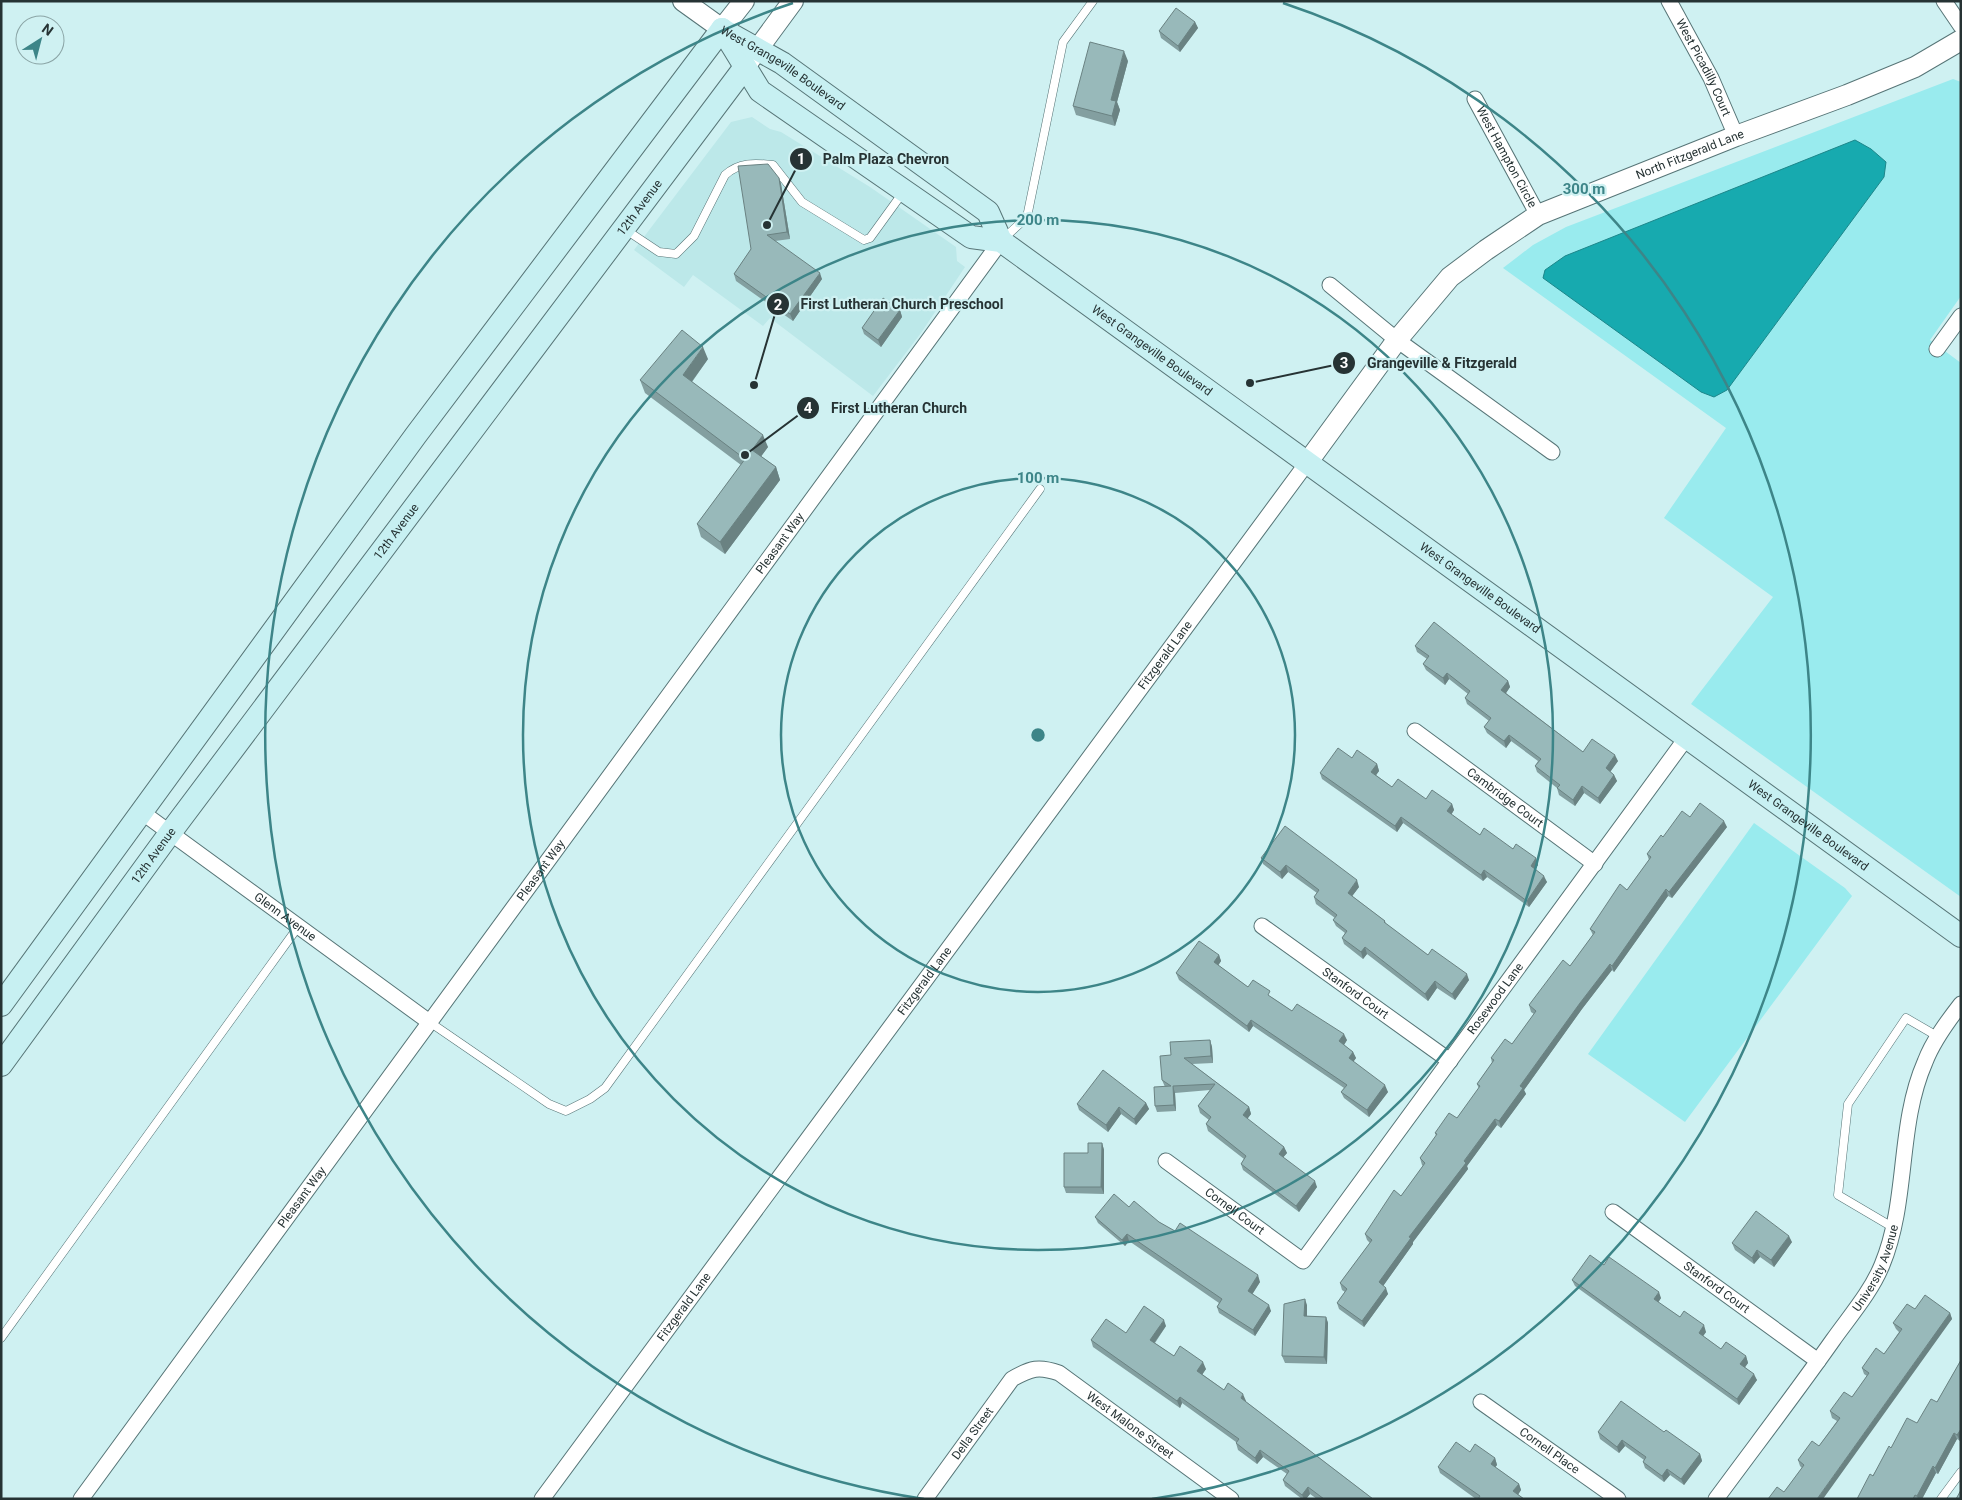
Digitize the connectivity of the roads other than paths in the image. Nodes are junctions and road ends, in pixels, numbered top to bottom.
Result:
1 (683, 1) edge
2 (744, 1) edge
3 (793, 1) edge
4 (1093, 1) edge
5 (1669, 1) edge
6 (1944, 1) edge
7 (1961, 26) edge
8 (722, 29) junction
9 (1961, 40) edge
10 (751, 58) junction
11 (1475, 99) dead end
12 (1736, 136) junction
13 (904, 191) junction
14 (1538, 215) junction
15 (622, 228) junction
16 (1001, 241) junction
17 (1330, 285) dead end
18 (1961, 316) edge
19 (1397, 340) junction
20 (1937, 349) dead end
21 (1552, 452) dead end
22 (1307, 464) junction
23 (1040, 489) dead end
24 (1415, 732) dead end
25 (1687, 737) junction
26 (143, 813) junction
27 (170, 833) junction
28 (1595, 864) junction
29 (1262, 926) dead end
30 (298, 927) junction
31 (1961, 936) edge
32 (1961, 1004) edge
33 (1, 1005) edge
34 (428, 1021) junction
35 (1938, 1036) junction
36 (1450, 1061) junction
37 (1, 1065) edge
38 (1166, 1161) dead end
39 (1613, 1212) dead end
40 (1894, 1228) junction
41 (1303, 1261) joint
42 (1, 1338) edge
43 (1818, 1361) junction
44 (1024, 1371) joint
45 (1481, 1402) dead end
46 (1961, 1472) edge
47 (81, 1499) edge
48 (542, 1499) edge
49 (924, 1499) edge
50 (1231, 1499) edge
51 (1618, 1499) edge
52 (1716, 1499) edge
53 (1941, 1499) edge

1 - 8 street
2 - 8 street
3 - 10 street, 12th Avenue
4 - 16 lane
5 - 12 street, West Picadilly Court
6 - 7 street
8 - 10 main road, West Grangeville Boulevard
8 - 26 main road
9 - 12 street, North Fitzgerald Lane
10 - 13 main road, West Grangeville Boulevard
10 - 15 main road, 12th Avenue
10 - 16 main road, West Grangeville Boulevard
11 - 14 street, West Hampton Circle
12 - 14 street, North Fitzgerald Lane
13 - 15 lane
13 - 16 main road, West Grangeville Boulevard
14 - 19 street, North Fitzgerald Lane
15 - 27 main road, 12th Avenue
16 - 22 main road, West Grangeville Boulevard
16 - 34 street, Pleasant Way
17 - 19 street
18 - 20 street
19 - 21 street
19 - 22 street, North Fitzgerald Lane
22 - 25 main road, West Grangeville Boulevard
22 - 48 street, Fitzgerald Lane
23 - 34 lane
24 - 28 street, Cambridge Court
25 - 28 street, Rosewood Lane
25 - 31 main road, West Grangeville Boulevard
26 - 27 street, Glenn Avenue
26 - 33 main road
27 - 30 street, Glenn Avenue
27 - 37 main road, 12th Avenue
28 - 36 street, Rosewood Lane
29 - 36 street, Stanford Court
30 - 34 street, Glenn Avenue
30 - 42 lane
32 - 35 street, University Avenue
34 - 47 street, Pleasant Way
35 - 40 street, University Avenue
35 - 40 lane
36 - 41 street, Rosewood Lane
38 - 41 street, Cornell Court
39 - 43 street, Stanford Court
40 - 43 street, University Avenue
43 - 52 street, University Avenue
44 - 49 street, Della Street
44 - 50 street, West Malone Street
45 - 51 street, Cornell Place
46 - 53 lane

